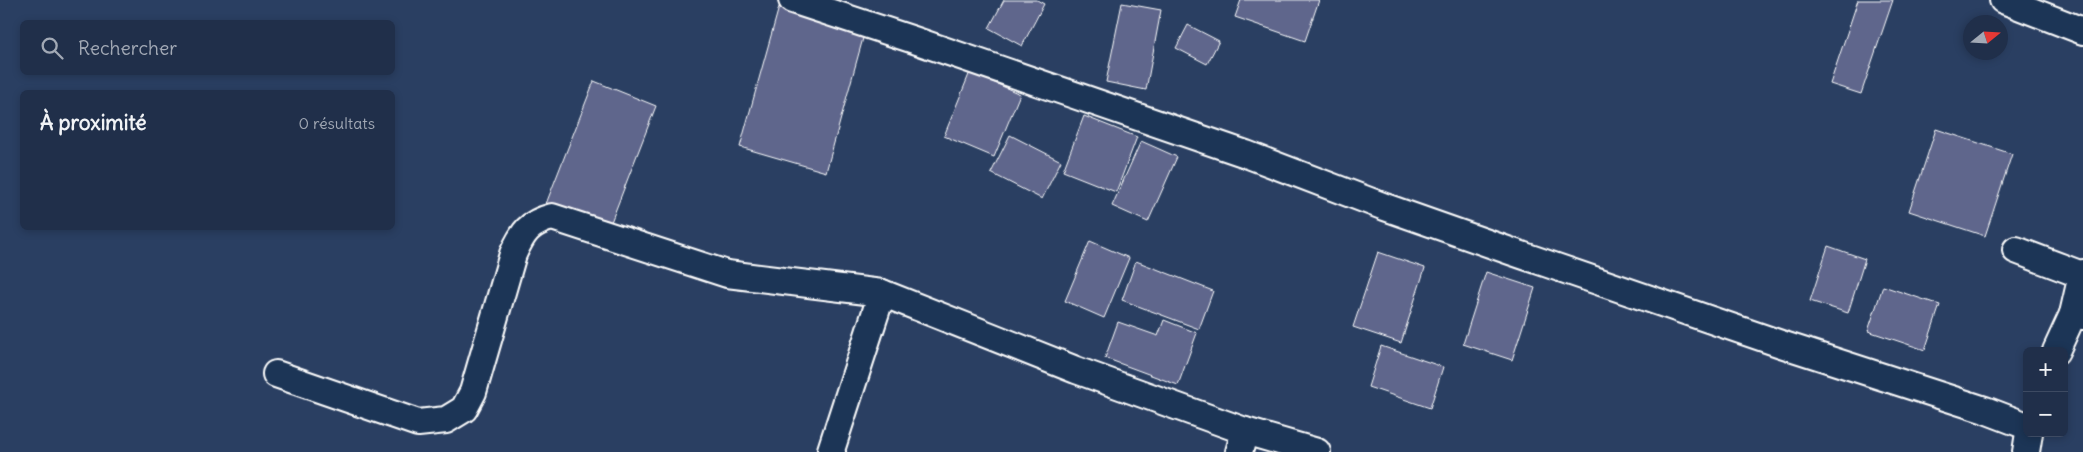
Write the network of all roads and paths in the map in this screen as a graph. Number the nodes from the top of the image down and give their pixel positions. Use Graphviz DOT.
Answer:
graph roads {
  1 [pos="792,0"];
  2 [pos="2003,0"];
  3 [pos="2083,31"];
  4 [pos="2016,250"];
  5 [pos="2082,274"];
  6 [pos="882,293"];
  7 [pos="2078,315"];
  8 [pos="2058,347"];
  9 [pos="276,374"];
  10 [pos="2023,425"];
  11 [pos="2028,437"];
  12 [pos="1242,441"];
  13 [pos="832,452"];
  14 [pos="1317,452"];
  15 [pos="2026,452"];
  1 -- 10 [label="street"];
  2 -- 3 [label="street"];
  4 -- 5 [label="street"];
  5 -- 7 [label="street"];
  6 -- 9 [label="street"];
  6 -- 12 [label="street"];
  6 -- 13 [label="street"];
  7 -- 8 [label="street"];
  11 -- 15 [label="street"];
  12 -- 14 [label="street"];
}
